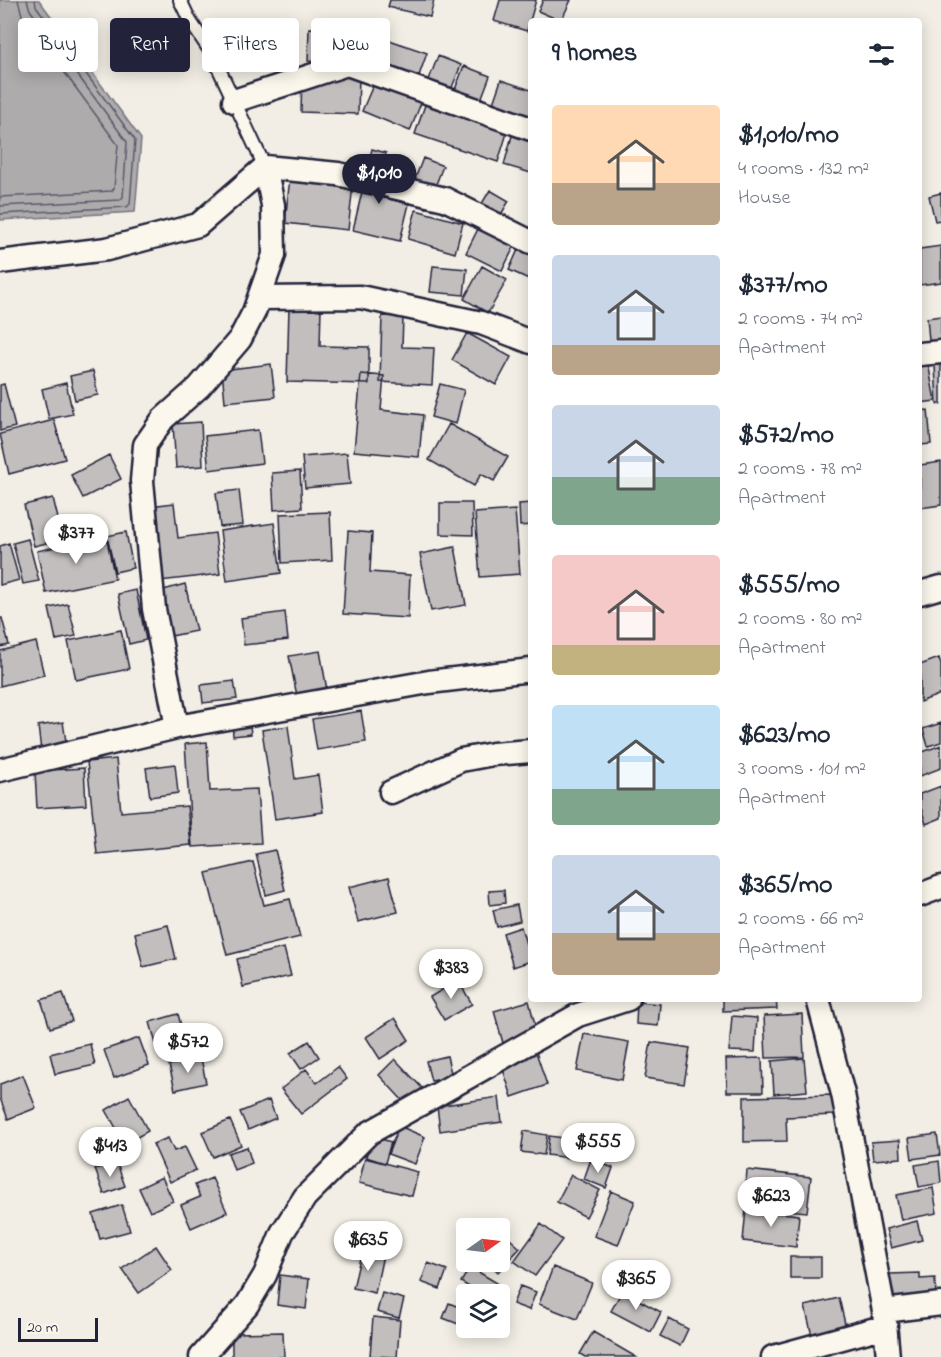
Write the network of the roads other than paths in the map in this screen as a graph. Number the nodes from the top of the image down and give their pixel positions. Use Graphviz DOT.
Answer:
graph roads {
  1 [pos="180,0"];
  2 [pos="234,101"];
  3 [pos="528,128"];
  4 [pos="265,167"];
  5 [pos="528,240"];
  6 [pos="0,262"];
  7 [pos="259,298"];
  8 [pos="528,341"];
  9 [pos="941,352"];
  10 [pos="922,354"];
  11 [pos="941,586"];
  12 [pos="922,592"];
  13 [pos="528,670"];
  14 [pos="177,727"];
  15 [pos="528,751"];
  16 [pos="0,770"];
  17 [pos="391,792"];
  18 [pos="941,887"];
  19 [pos="922,894"];
  20 [pos="619,1002"];
  21 [pos="819,1002"];
  22 [pos="941,1304"];
  23 [pos="885,1318"];
  24 [pos="201,1357"];
  25 [pos="773,1357"];
  26 [pos="888,1357"];
  1 -- 2 [label="lane"];
  2 -- 3 [label="street"];
  2 -- 4 [label="lane"];
  4 -- 5 [label="street"];
  4 -- 6 [label="street"];
  4 -- 7 [label="street"];
  7 -- 8 [label="street"];
  7 -- 14 [label="street"];
  9 -- 10 [label="street"];
  11 -- 12 [label="street"];
  13 -- 14 [label="street"];
  14 -- 16 [label="street"];
  15 -- 17 [label="street"];
  18 -- 19 [label="street"];
  20 -- 24 [label="street"];
  21 -- 23 [label="street"];
  22 -- 23 [label="street"];
  23 -- 25 [label="street"];
  23 -- 26 [label="street"];
}
